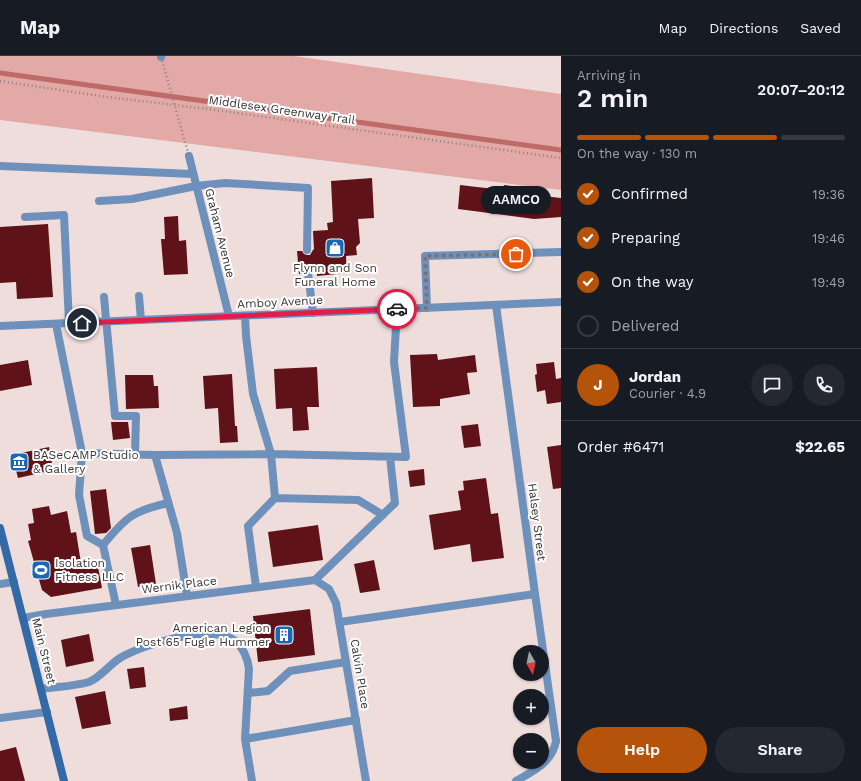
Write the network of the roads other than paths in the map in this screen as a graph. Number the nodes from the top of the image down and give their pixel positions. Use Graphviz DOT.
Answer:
graph roads {
  1 [pos="189,156"];
  2 [pos="0,166"];
  3 [pos="193,174"];
  4 [pos="196,186"];
  5 [pos="99,202"];
  6 [pos="25,217"];
  7 [pos="307,250"];
  8 [pos="561,252"];
  9 [pos="308,273"];
  10 [pos="139,296"];
  11 [pos="104,297"];
  12 [pos="561,302"];
  13 [pos="496,305"];
  14 [pos="427,308"];
  15 [pos="397,309"];
  16 [pos="313,313"];
  17 [pos="229,316"];
  18 [pos="244,316"];
  19 [pos="141,320"];
  20 [pos="106,322"];
  21 [pos="69,323"];
  22 [pos="56,324"];
  23 [pos="0,326"];
  24 [pos="82,454"];
  25 [pos="135,454"];
  26 [pos="271,454"];
  27 [pos="155,455"];
  28 [pos="390,457"];
  29 [pos="275,498"];
  30 [pos="168,503"];
  31 [pos="383,515"];
  32 [pos="0,528"];
  33 [pos="104,545"];
  34 [pos="315,580"];
  35 [pos="14,582"];
  36 [pos="0,584"];
  37 [pos="256,587"];
  38 [pos="535,594"];
  39 [pos="188,596"];
  40 [pos="116,605"];
  41 [pos="23,618"];
  42 [pos="340,622"];
  43 [pos="346,662"];
  44 [pos="41,689"];
  45 [pos="248,693"];
  46 [pos="47,712"];
  47 [pos="0,718"];
  48 [pos="356,720"];
  49 [pos="245,739"];
  50 [pos="64,781"];
  51 [pos="252,781"];
  52 [pos="366,781"];
  53 [pos="516,781"];
  1 -- 3 [label="street, Graham Avenue"];
  2 -- 3 [label="street"];
  3 -- 4 [label="street, Graham Avenue"];
  4 -- 5 [label="street"];
  4 -- 7 [label="street"];
  4 -- 17 [label="street, Graham Avenue"];
  6 -- 21 [label="street"];
  8 -- 14 [label="street"];
  9 -- 16 [label="street"];
  10 -- 19 [label="street"];
  11 -- 20 [label="street"];
  12 -- 13 [label="street, Amboy Avenue"];
  13 -- 14 [label="street, Amboy Avenue"];
  13 -- 38 [label="street, Halsey Street"];
  14 -- 15 [label="street, Amboy Avenue"];
  15 -- 16 [label="street, Amboy Avenue"];
  15 -- 28 [label="street"];
  16 -- 18 [label="street, Amboy Avenue"];
  17 -- 18 [label="street, Amboy Avenue"];
  17 -- 19 [label="street, Amboy Avenue"];
  18 -- 26 [label="street"];
  19 -- 20 [label="street, Amboy Avenue"];
  20 -- 21 [label="street, Amboy Avenue"];
  20 -- 25 [label="street"];
  21 -- 22 [label="street, Amboy Avenue"];
  22 -- 23 [label="street, Amboy Avenue"];
  22 -- 24 [label="street"];
  24 -- 25 [label="street"];
  24 -- 33 [label="street"];
  25 -- 27 [label="street"];
  26 -- 27 [label="street"];
  26 -- 28 [label="street"];
  26 -- 29 [label="street"];
  27 -- 30 [label="street"];
  28 -- 31 [label="street"];
  29 -- 31 [label="street"];
  29 -- 37 [label="street"];
  30 -- 33 [label="street"];
  30 -- 39 [label="street"];
  31 -- 34 [label="street"];
  32 -- 35 [label="main road, Main Street"];
  33 -- 40 [label="street"];
  34 -- 37 [label="street, Wernik Place"];
  34 -- 42 [label="street, Calvin Place"];
  35 -- 36 [label="street"];
  35 -- 41 [label="main road, Main Street"];
  37 -- 39 [label="street, Wernik Place"];
  38 -- 42 [label="street"];
  38 -- 53 [label="street, Halsey Street"];
  39 -- 40 [label="street, Wernik Place"];
  40 -- 41 [label="street, Wernik Place"];
  41 -- 44 [label="main road, Main Street"];
  42 -- 43 [label="street, Calvin Place"];
  43 -- 45 [label="street"];
  43 -- 48 [label="street, Calvin Place"];
  44 -- 45 [label="street"];
  44 -- 46 [label="main road, Main Street"];
  45 -- 49 [label="street"];
  46 -- 47 [label="street"];
  46 -- 50 [label="main road, Main Street"];
  48 -- 49 [label="street"];
  48 -- 52 [label="street, Calvin Place"];
  49 -- 51 [label="street"];
}
